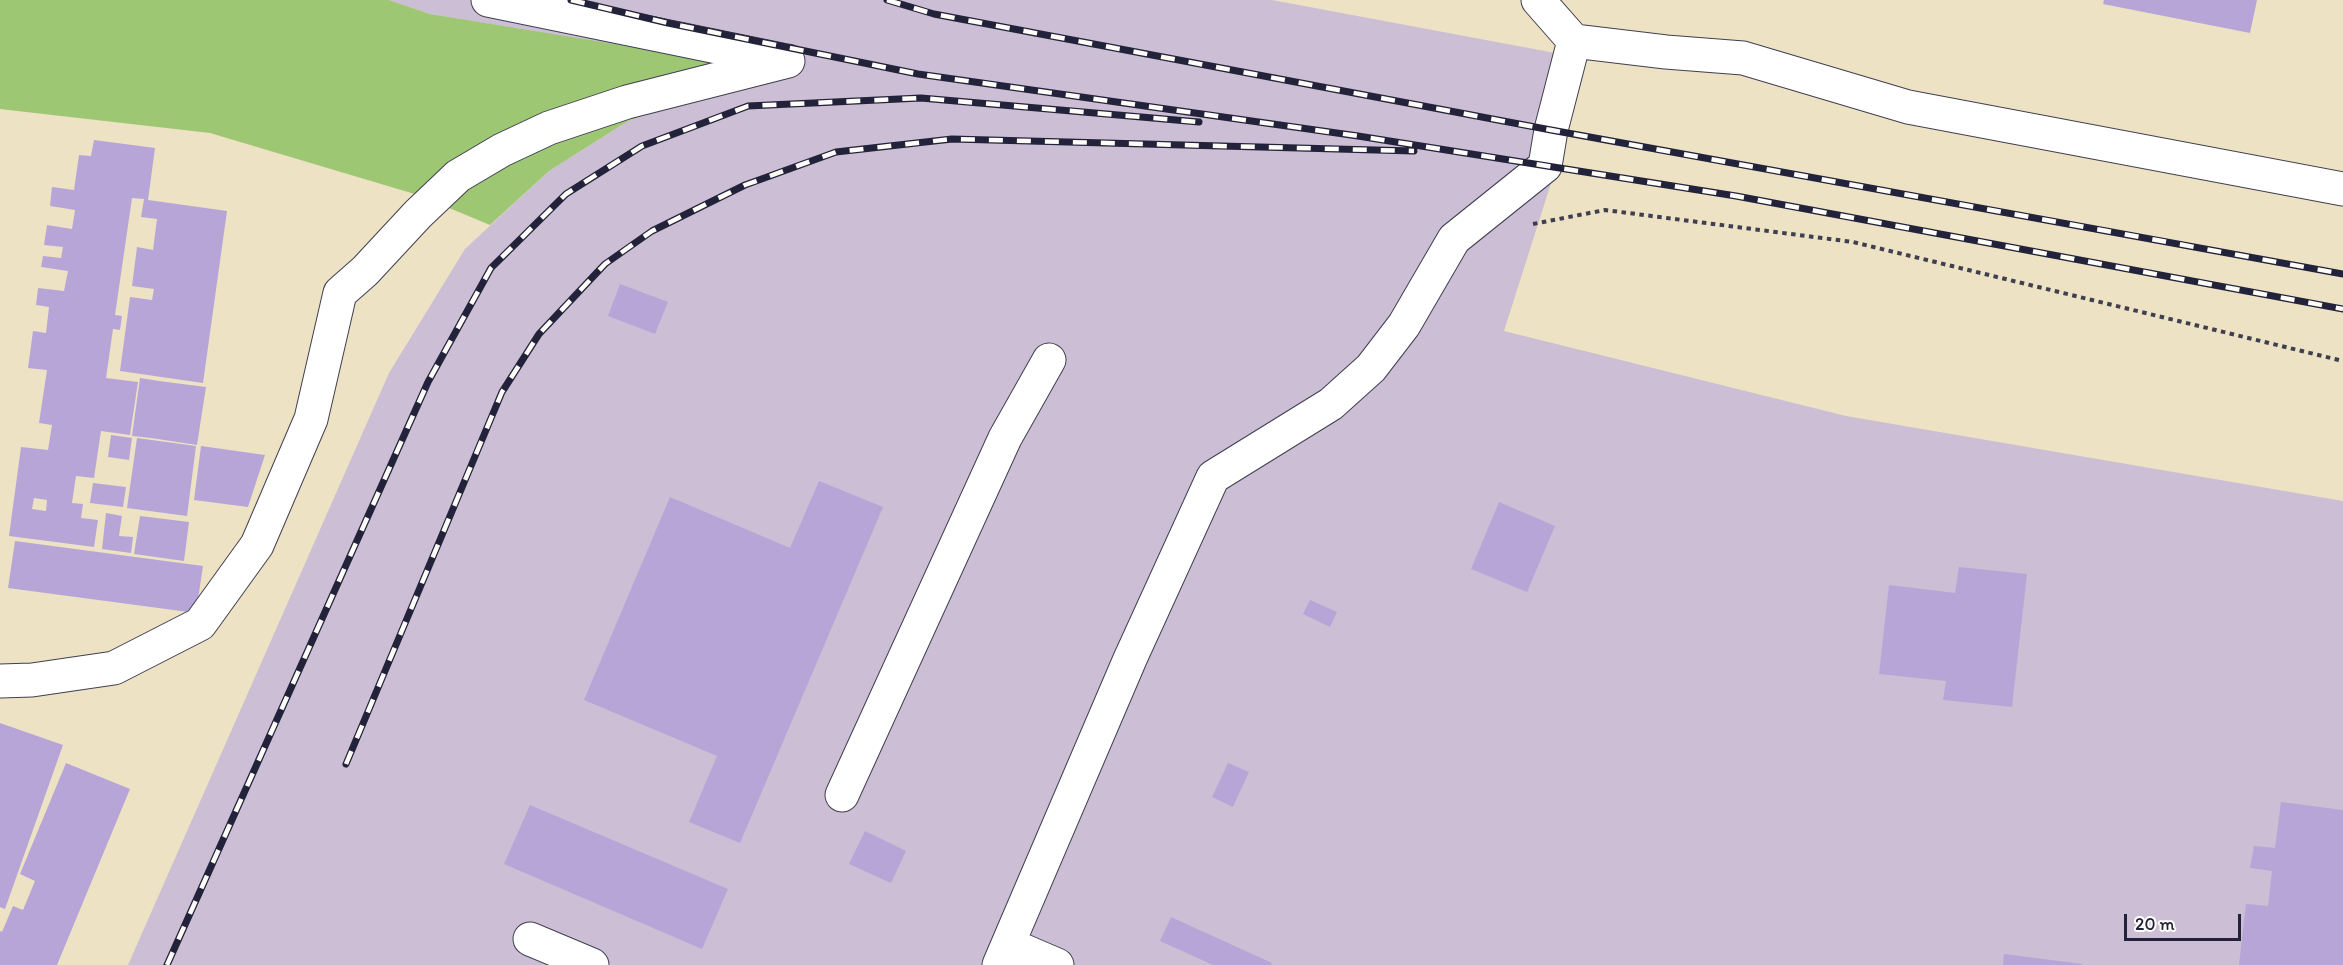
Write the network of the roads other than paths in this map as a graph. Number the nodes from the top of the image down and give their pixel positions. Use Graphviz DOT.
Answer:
graph roads {
  1 [pos="488,0"];
  2 [pos="1538,0"];
  3 [pos="1574,40"];
  4 [pos="2343,189"];
  5 [pos="1049,360"];
  6 [pos="0,681"];
  7 [pos="842,795"];
  8 [pos="530,939"];
  9 [pos="1004,954"];
  10 [pos="592,965"];
  11 [pos="1057,965"];
  1 -- 6 [label="street"];
  2 -- 3 [label="street"];
  3 -- 4 [label="street"];
  3 -- 9 [label="street"];
  5 -- 7 [label="street"];
  8 -- 10 [label="street"];
  9 -- 11 [label="street"];
}
